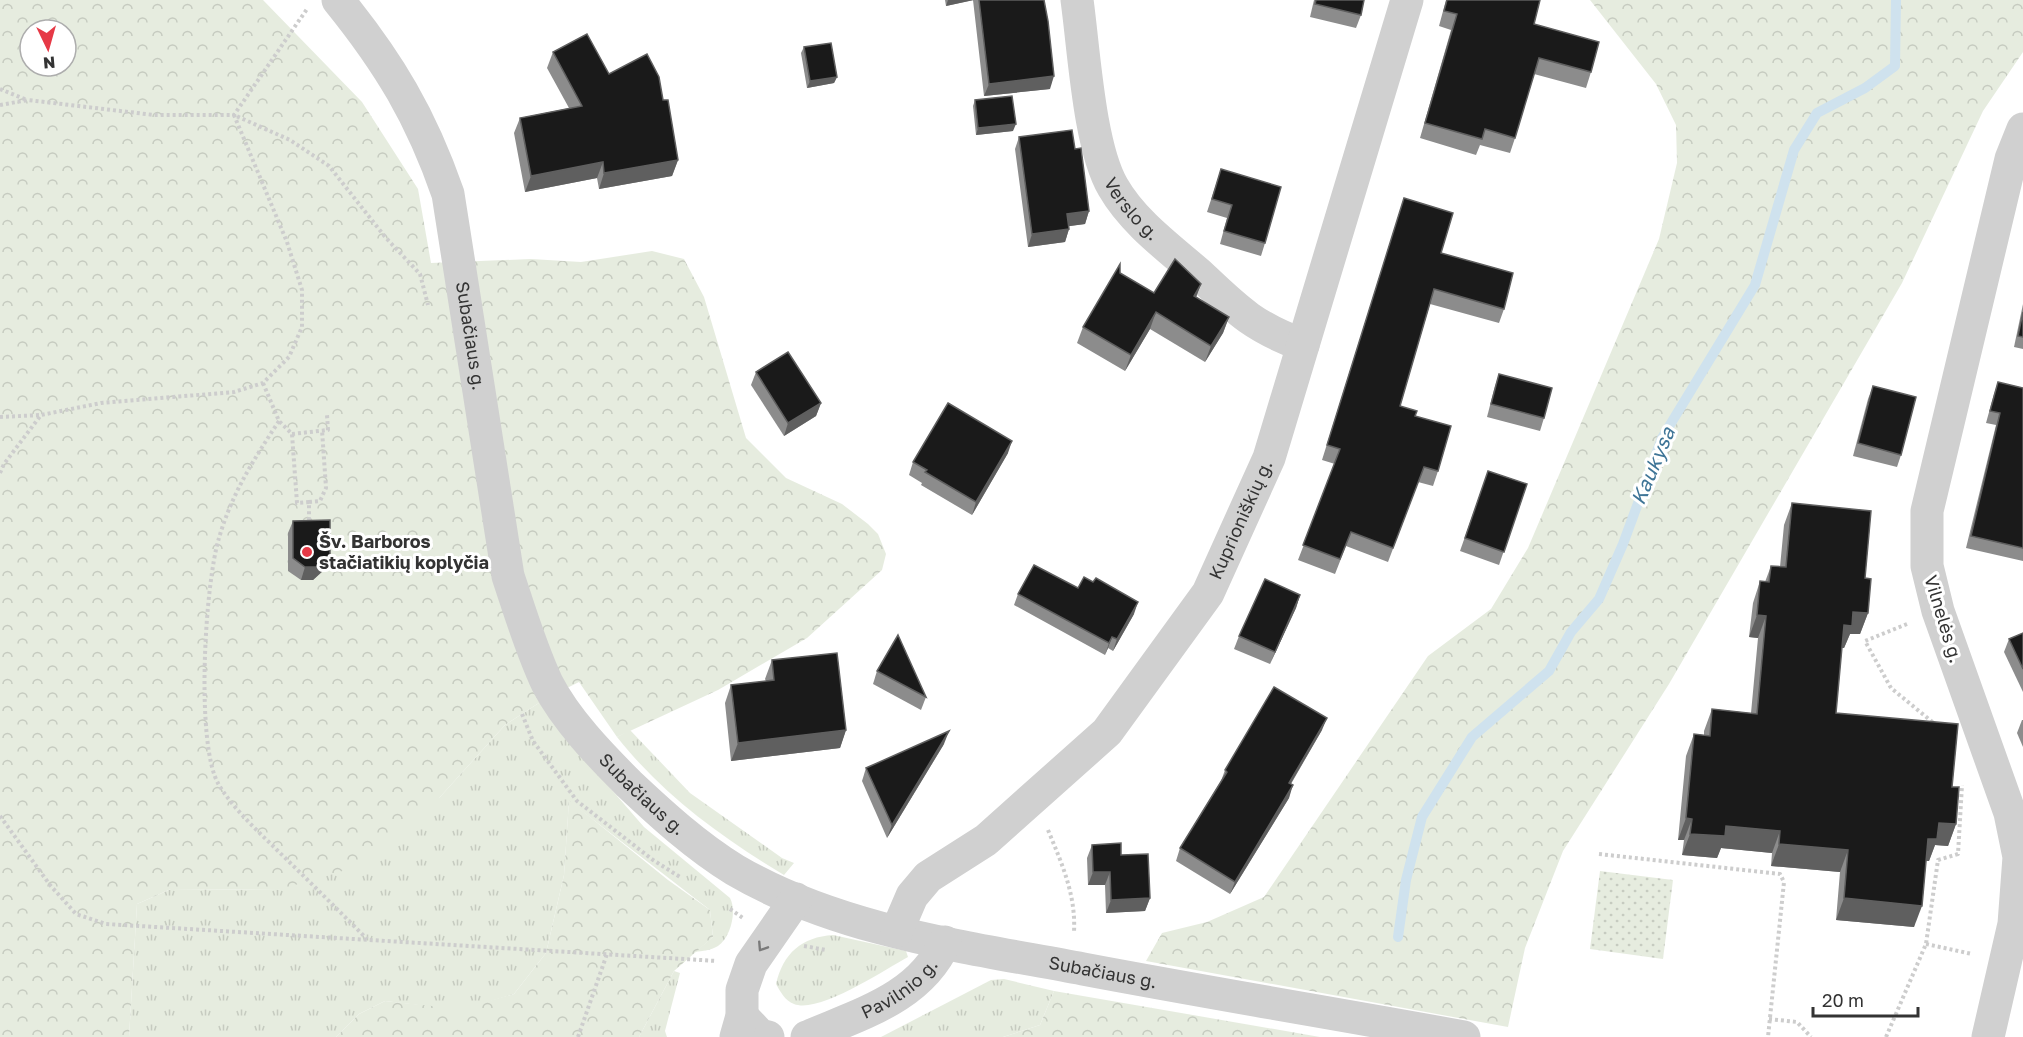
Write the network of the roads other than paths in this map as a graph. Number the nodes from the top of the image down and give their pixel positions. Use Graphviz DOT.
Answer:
graph roads {
  1 [pos="1077,0"];
  2 [pos="1407,0"];
  3 [pos="324,3"];
  4 [pos="2023,129"];
  5 [pos="1303,345"];
  6 [pos="796,899"];
  7 [pos="897,931"];
  8 [pos="945,942"];
  9 [pos="739,1027"];
  10 [pos="768,1037"];
  11 [pos="807,1037"];
  12 [pos="1464,1037"];
  13 [pos="1988,1037"];
  1 -- 5 [label="street, Verslo g."];
  2 -- 5 [label="street, Kuprioniškių g."];
  3 -- 6 [label="street, Subačiaus g."];
  4 -- 13 [label="street, Vilnelės g."];
  5 -- 7 [label="street, Kuprioniškių g."];
  6 -- 7 [label="street, Subačiaus g."];
  6 -- 9 [label="street, one-way"];
  7 -- 8 [label="street, Subačiaus g."];
  8 -- 11 [label="street, Pavilnio g."];
  8 -- 12 [label="street, Subačiaus g."];
  9 -- 10 [label="street"];
}
